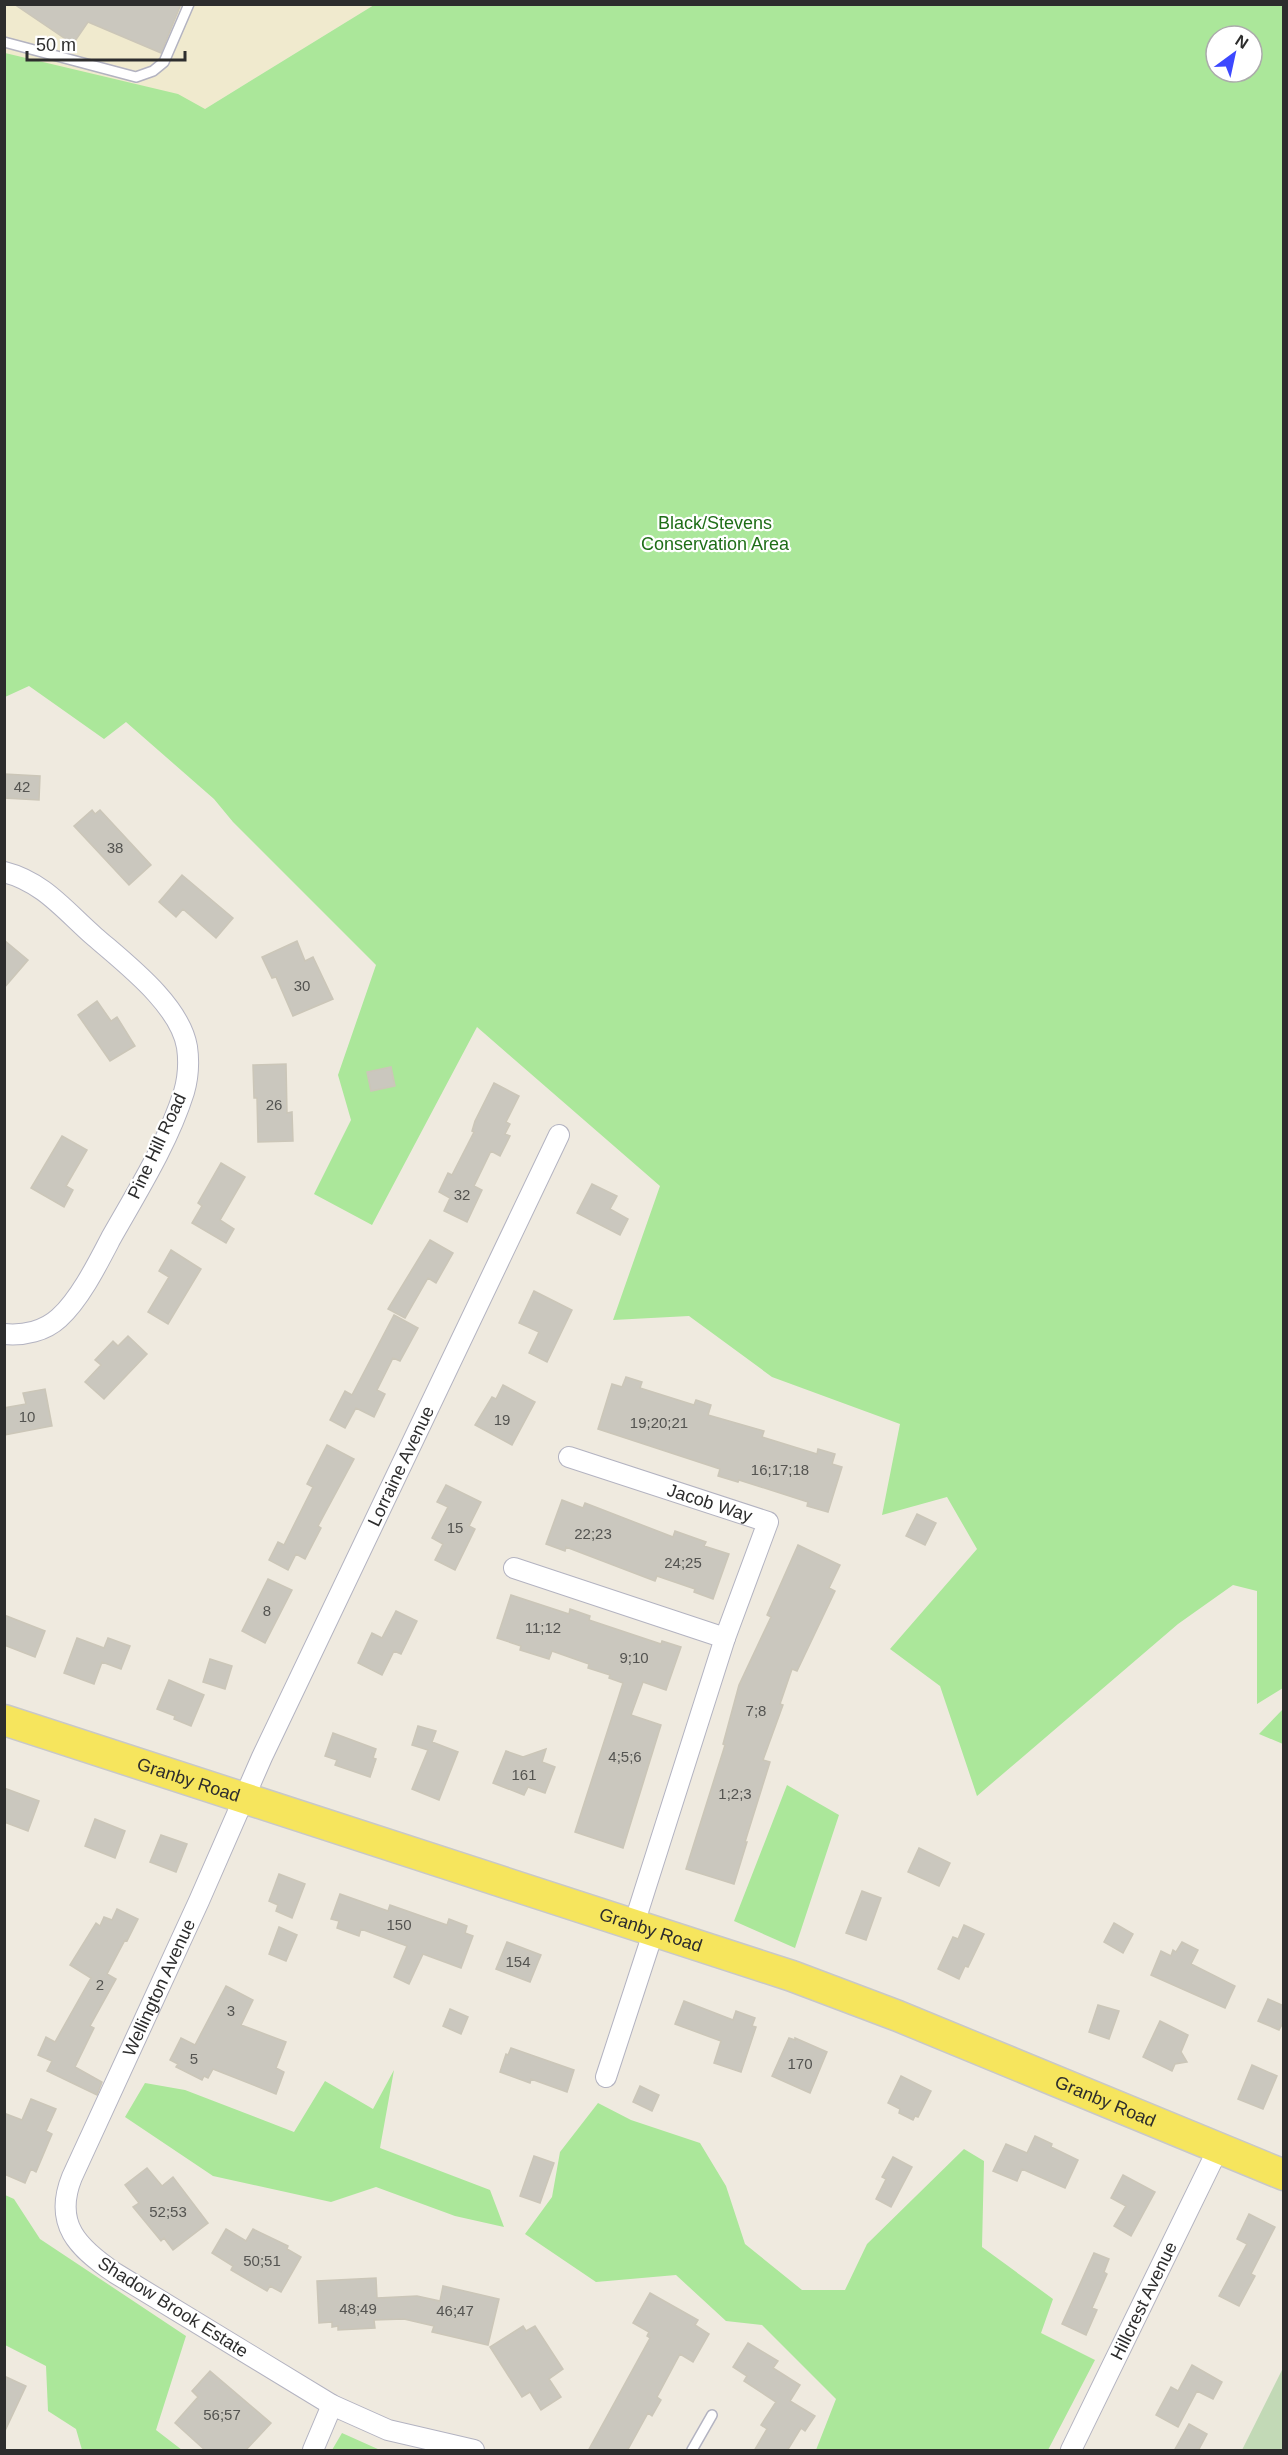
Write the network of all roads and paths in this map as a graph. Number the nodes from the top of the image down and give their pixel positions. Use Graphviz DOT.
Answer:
graph roads {
  1 [pos="189,4"];
  2 [pos="4,42"];
  3 [pos="4,872"];
  4 [pos="559,1135"];
  5 [pos="4,1334"];
  6 [pos="569,1456"];
  7 [pos="514,1568"];
  8 [pos="725,1638"];
  9 [pos="4,1720"];
  10 [pos="244,1798"];
  11 [pos="644,1927"];
  12 [pos="606,2077"];
  13 [pos="1218,2149"];
  14 [pos="1284,2175"];
  15 [pos="72,2176"];
  16 [pos="332,2405"];
  17 [pos="712,2415"];
  18 [pos="313,2451"];
  19 [pos="474,2451"];
  20 [pos="692,2451"];
  21 [pos="1071,2451"];
  1 -- 2 [label="lane"];
  3 -- 5 [label="street, Pine Hill Road"];
  4 -- 10 [label="street, Lorraine Avenue"];
  6 -- 8 [label="street, Jacob Way"];
  7 -- 8 [label="street"];
  8 -- 11 [label="street, Jacob Way"];
  9 -- 10 [label="main road, Granby Road"];
  10 -- 11 [label="main road, Granby Road"];
  10 -- 15 [label="street, Wellington Avenue"];
  11 -- 12 [label="street, Jacob Way"];
  11 -- 13 [label="main road, Granby Road"];
  13 -- 14 [label="main road, Granby Road"];
  13 -- 21 [label="street, Hillcrest Avenue"];
  15 -- 16 [label="street, Shadow Brook Estate"];
  16 -- 18 [label="street"];
  16 -- 19 [label="street, Shadow Brook Estate"];
  17 -- 20 [label="lane"];
}
